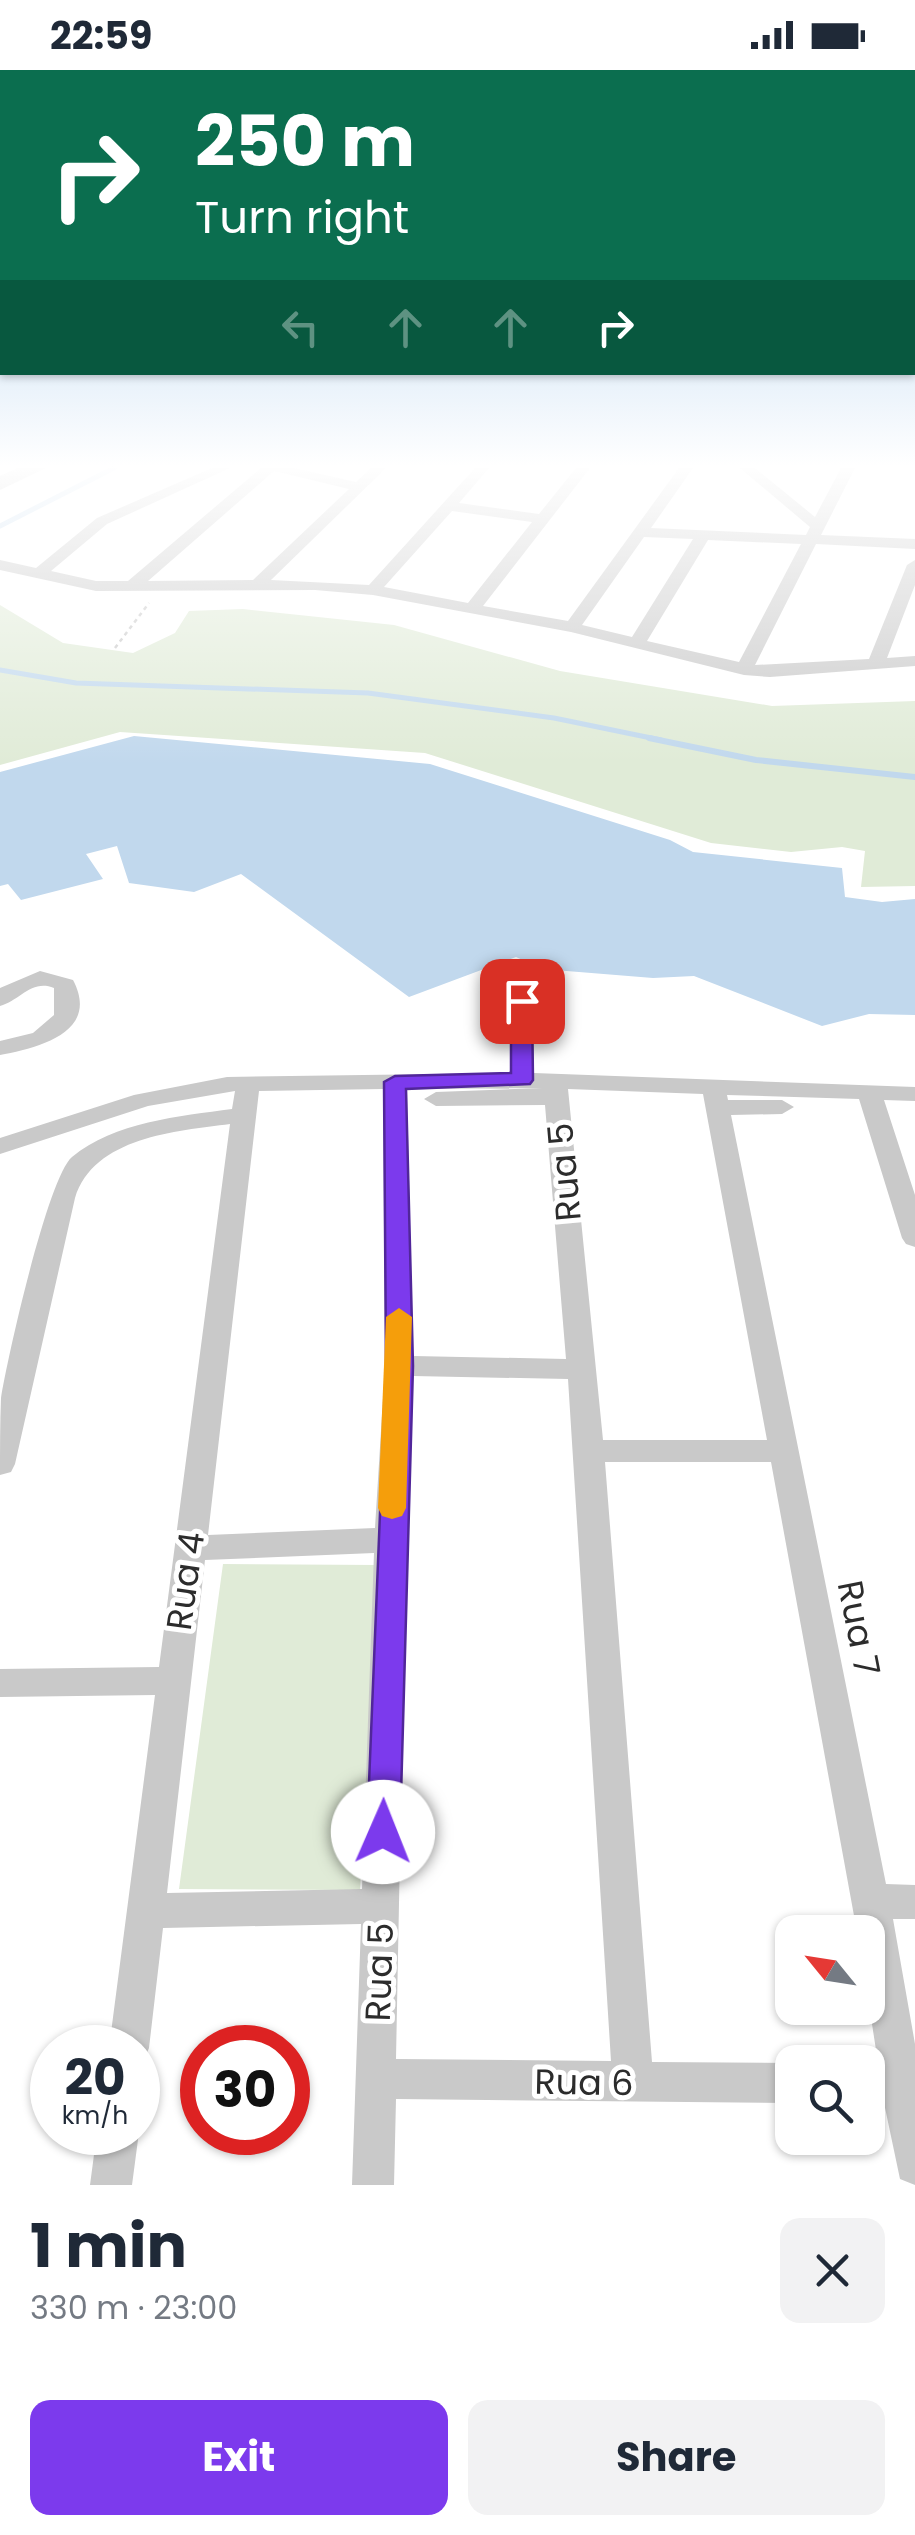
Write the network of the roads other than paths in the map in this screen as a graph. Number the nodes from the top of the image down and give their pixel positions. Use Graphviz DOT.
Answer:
graph roads {
  1 [pos="7,567"];
  2 [pos="46,567"];
  3 [pos="155,567"];
  4 [pos="276,567"];
  5 [pos="394,567"];
  6 [pos="505,567"];
  7 [pos="615,567"];
  8 [pos="684,567"];
  9 [pos="799,567"];
  10 [pos="914,567"];
  11 [pos="38,574"];
  12 [pos="256,586"];
  13 [pos="131,587"];
  14 [pos="373,590"];
  15 [pos="472,609"];
  16 [pos="572,627"];
  17 [pos="637,643"];
  18 [pos="915,660"];
  19 [pos="876,664"];
  20 [pos="744,670"];
  21 [pos="0,999"];
  22 [pos="522,1001"];
  23 [pos="0,1048"];
  24 [pos="522,1080"];
  25 [pos="556,1089"];
  26 [pos="396,1091"];
  27 [pos="915,1094"];
  28 [pos="716,1098"];
  29 [pos="245,1099"];
  30 [pos="872,1100"];
  31 [pos="0,1146"];
  32 [pos="915,1238"];
  33 [pos="400,1366"];
  34 [pos="581,1368"];
  35 [pos="589,1451"];
  36 [pos="784,1451"];
  37 [pos="0,1464"];
  38 [pos="390,1540"];
  39 [pos="190,1548"];
  40 [pos="172,1682"];
  41 [pos="0,1683"];
  42 [pos="871,1901"];
  43 [pos="915,1902"];
  44 [pos="382,1906"];
  45 [pos="147,1911"];
  46 [pos="132,2025"];
  47 [pos="882,2045"];
  48 [pos="376,2080"];
  49 [pos="633,2083"];
  50 [pos="775,2083"];
  51 [pos="885,2083"];
  52 [pos="115,2155"];
  53 [pos="915,2164"];
  54 [pos="111,2185"];
  55 [pos="373,2185"];
  1 -- 11 [label="street"];
  2 -- 11 [label="street"];
  3 -- 13 [label="street"];
  4 -- 12 [label="street"];
  5 -- 14 [label="street"];
  6 -- 15 [label="street"];
  7 -- 16 [label="street"];
  8 -- 17 [label="street"];
  9 -- 20 [label="street"];
  10 -- 19 [label="street"];
  11 -- 13 [label="street"];
  12 -- 13 [label="street"];
  12 -- 14 [label="street"];
  14 -- 15 [label="street"];
  15 -- 16 [label="street"];
  16 -- 17 [label="street"];
  17 -- 20 [label="street"];
  18 -- 19 [label="street"];
  19 -- 20 [label="street"];
  21 -- 23 [label="street"];
  22 -- 24 [label="street"];
  24 -- 25 [label="street"];
  24 -- 26 [label="street"];
  25 -- 26 [label="street, Rua 5"];
  25 -- 28 [label="street"];
  25 -- 34 [label="street, Rua 5"];
  26 -- 29 [label="street"];
  26 -- 33 [label="street, Rua 5"];
  27 -- 30 [label="street"];
  28 -- 30 [label="street"];
  28 -- 36 [label="street, Rua 7"];
  29 -- 31 [label="street"];
  29 -- 37 [label="street"];
  29 -- 39 [label="street, Rua 4"];
  30 -- 32 [label="street"];
  33 -- 34 [label="street"];
  33 -- 38 [label="street, Rua 5"];
  34 -- 35 [label="street, Rua 5"];
  35 -- 36 [label="street"];
  35 -- 49 [label="street, Rua 5"];
  36 -- 42 [label="street, Rua 7"];
  38 -- 39 [label="street"];
  38 -- 44 [label="street, Rua 5"];
  39 -- 40 [label="street, Rua 4"];
  40 -- 41 [label="street"];
  40 -- 45 [label="street, Rua 4"];
  42 -- 43 [label="street"];
  42 -- 47 [label="street, Rua 7"];
  44 -- 45 [label="street"];
  44 -- 48 [label="street, Rua 5"];
  45 -- 46 [label="street, Rua 4"];
  48 -- 49 [label="street, Rua 6"];
  48 -- 55 [label="street, Rua 5"];
  49 -- 50 [label="street, Rua 6"];
  51 -- 53 [label="street, Rua 7"];
  52 -- 54 [label="street"];
}
